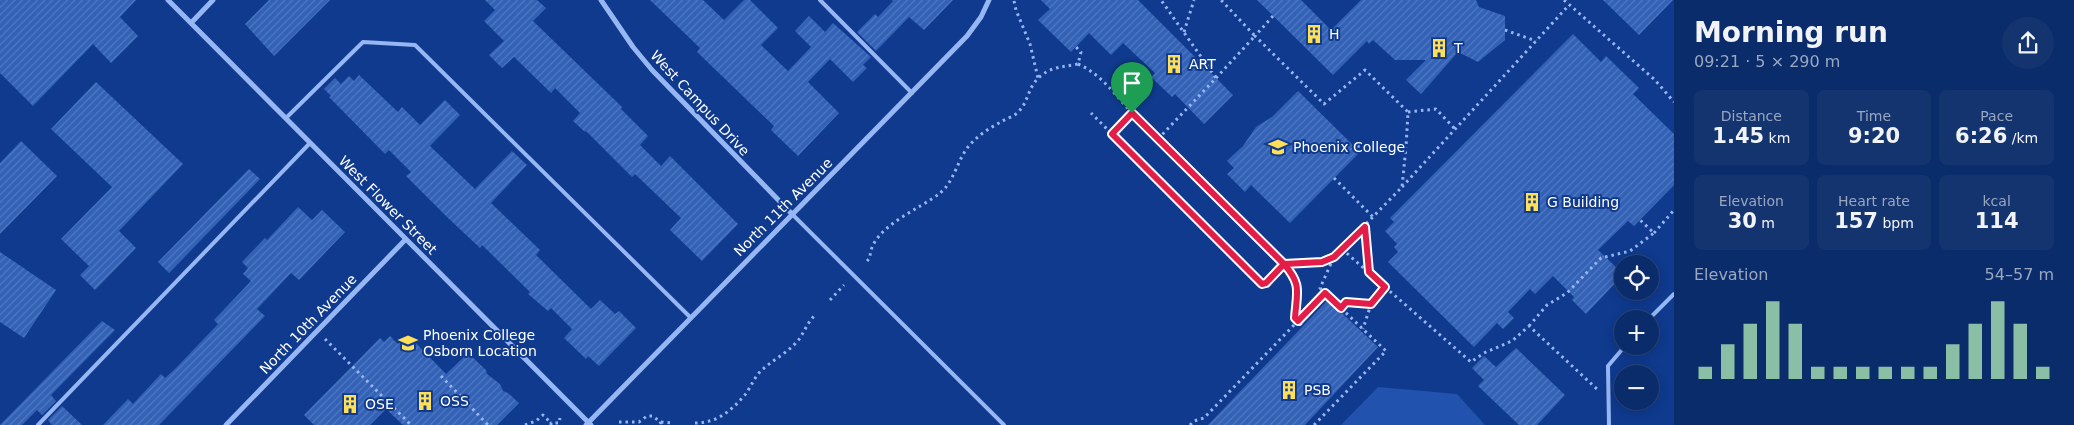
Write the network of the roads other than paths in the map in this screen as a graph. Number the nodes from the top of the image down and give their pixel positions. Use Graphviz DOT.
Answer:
graph roads {
  1 [pos="168,0"];
  2 [pos="213,0"];
  3 [pos="601,0"];
  4 [pos="820,0"];
  5 [pos="989,0"];
  6 [pos="191,23"];
  7 [pos="912,93"];
  8 [pos="286,118"];
  9 [pos="310,143"];
  10 [pos="792,214"];
  11 [pos="406,239"];
  12 [pos="1674,294"];
  13 [pos="1658,310"];
  14 [pos="690,317"];
  15 [pos="1617,355"];
  16 [pos="588,424"];
  17 [pos="38,425"];
  18 [pos="226,425"];
  19 [pos="1004,425"];
  20 [pos="1609,425"];
  1 -- 6 [label="street, West Flower Street"];
  2 -- 6 [label="street"];
  3 -- 10 [label="street, West Campus Drive"];
  4 -- 7 [label="lane"];
  5 -- 7 [label="street, North 11th Avenue"];
  6 -- 8 [label="street, West Flower Street"];
  7 -- 10 [label="street, North 11th Avenue"];
  8 -- 9 [label="street, West Flower Street"];
  8 -- 14 [label="lane"];
  9 -- 11 [label="street, West Flower Street"];
  9 -- 17 [label="lane"];
  10 -- 14 [label="street, North 11th Avenue"];
  10 -- 19 [label="lane"];
  11 -- 16 [label="street, West Flower Street"];
  11 -- 18 [label="street, North 10th Avenue"];
  12 -- 13 [label="lane"];
  14 -- 16 [label="street, North 11th Avenue"];
  15 -- 20 [label="lane"];
}
